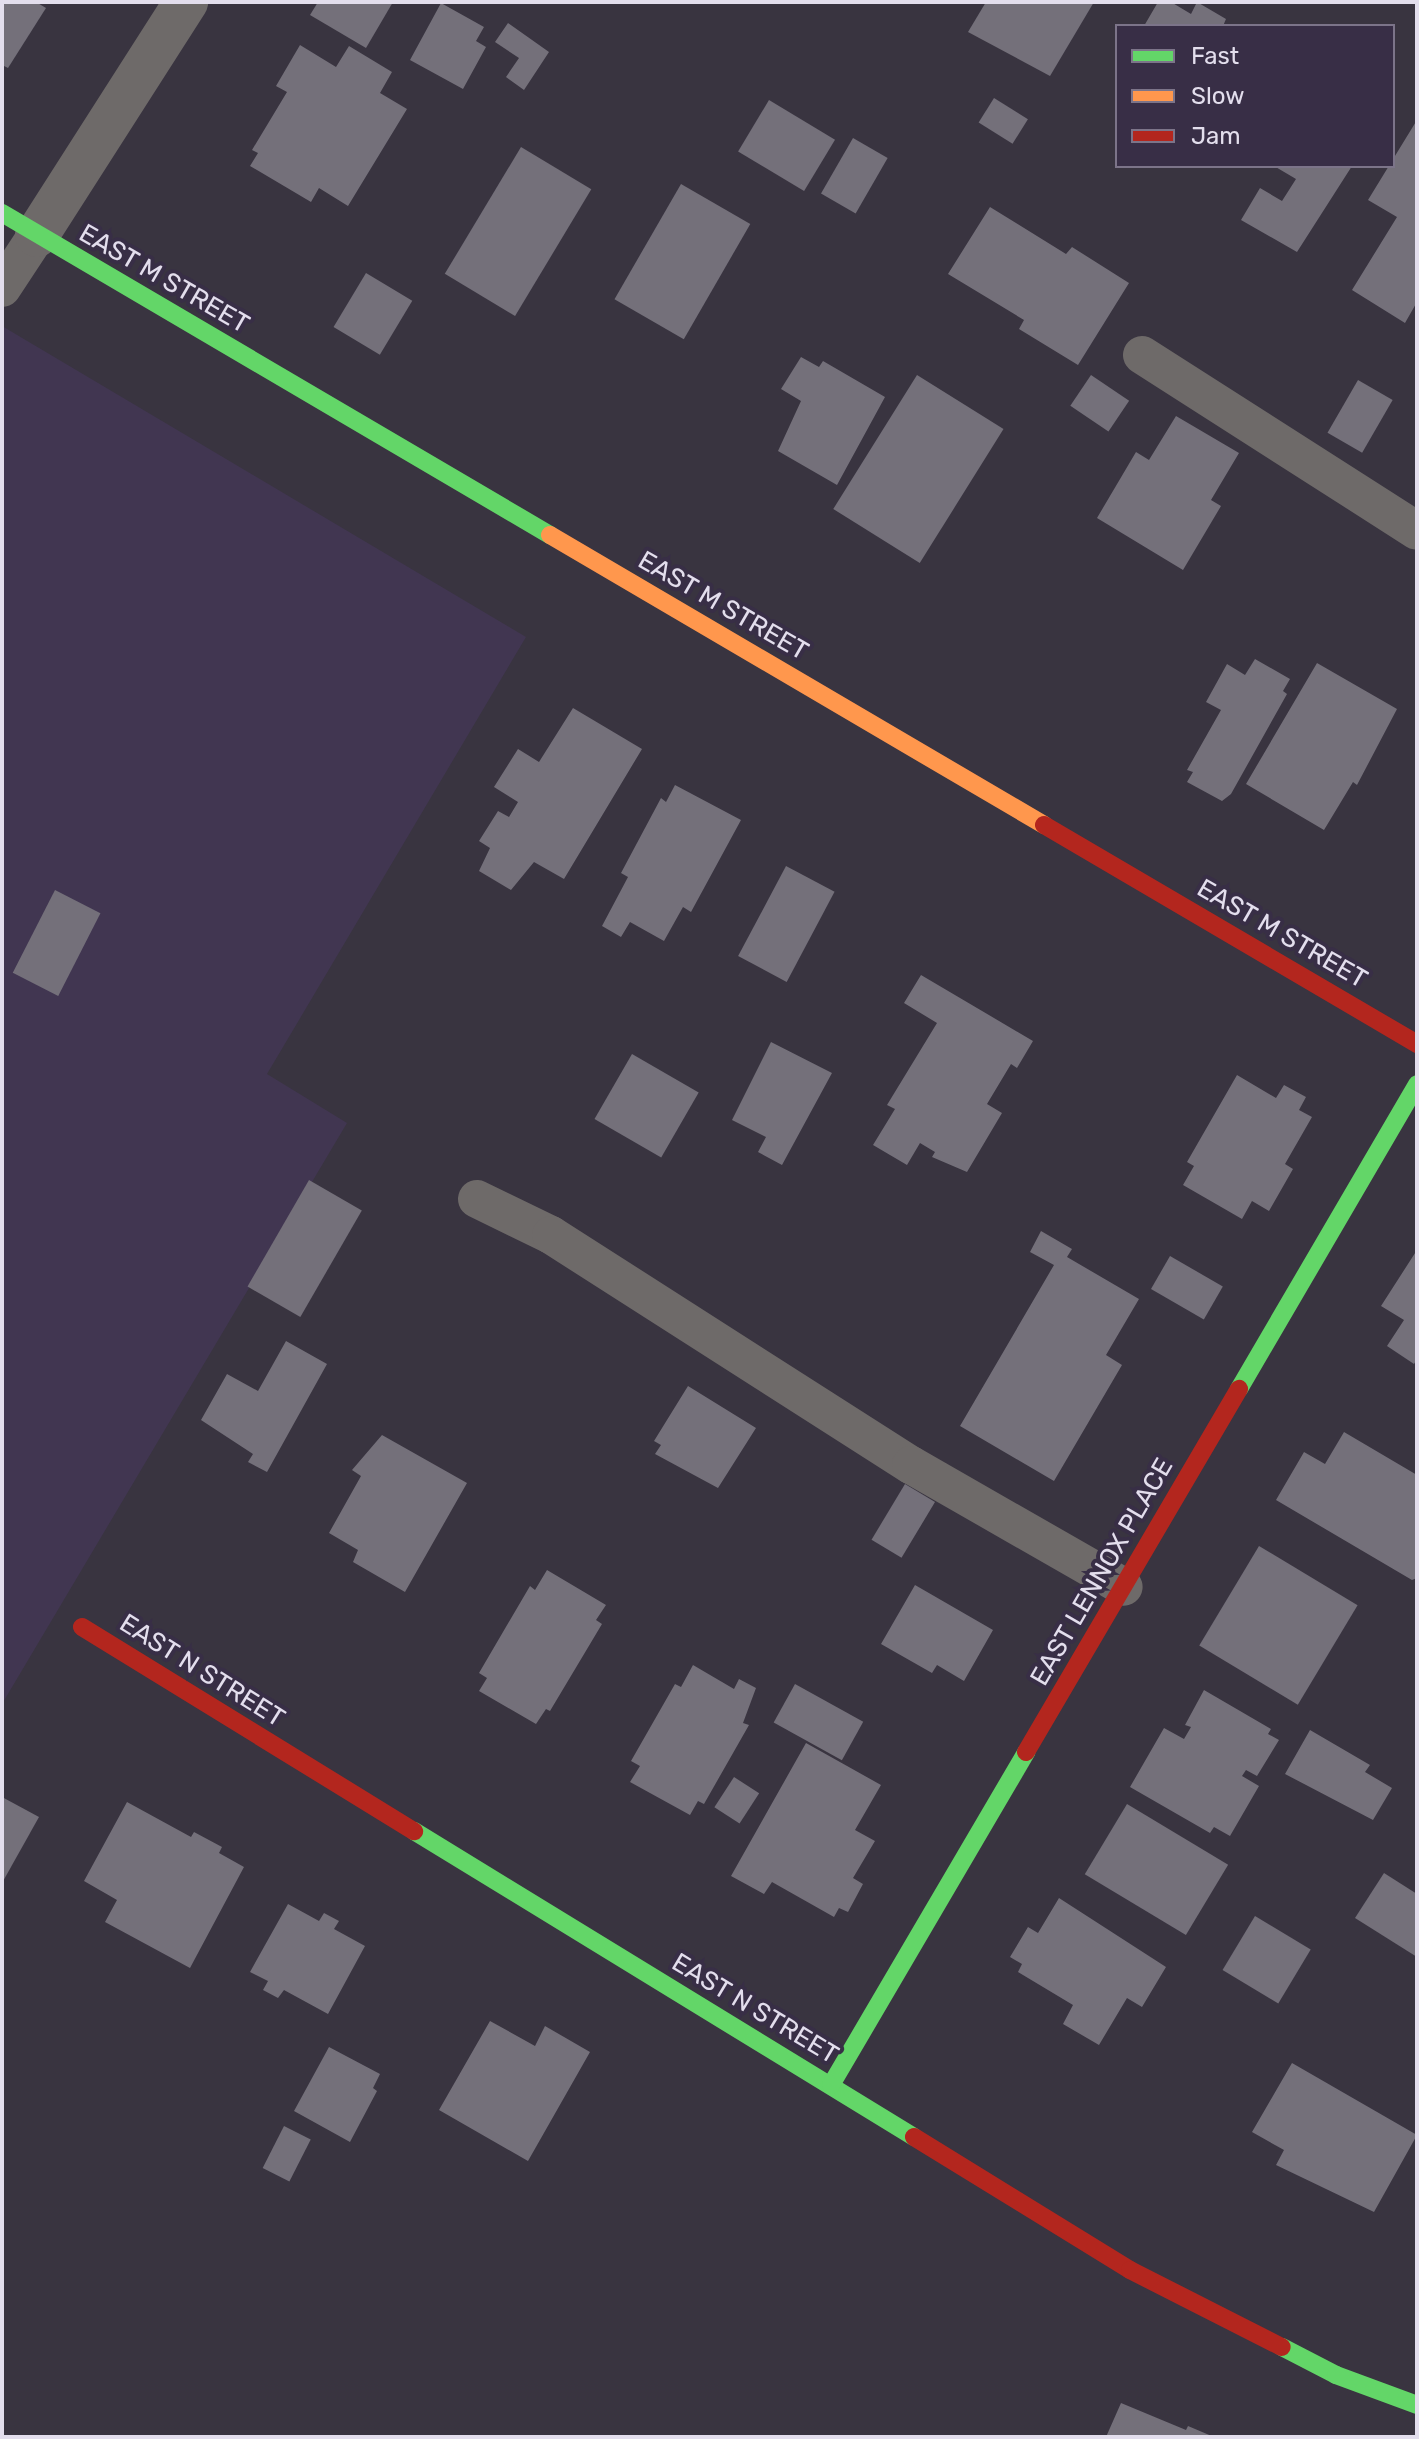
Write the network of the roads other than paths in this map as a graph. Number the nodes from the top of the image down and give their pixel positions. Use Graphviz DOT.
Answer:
graph roads {
  1 [pos="186,2"];
  2 [pos="20,224"];
  3 [pos="2,288"];
  4 [pos="1142,355"];
  5 [pos="1417,531"];
  6 [pos="1417,1044"];
  7 [pos="1417,1084"];
  8 [pos="477,1199"];
  9 [pos="1124,1587"];
  10 [pos="82,1627"];
  11 [pos="831,2085"];
  12 [pos="1417,2405"];
  1 -- 2 [label="street"];
  2 -- 3 [label="lane"];
  2 -- 6 [label="street, EAST M STREET"];
  4 -- 5 [label="lane"];
  7 -- 9 [label="street, EAST LENNOX PLACE"];
  8 -- 9 [label="lane"];
  9 -- 11 [label="street, EAST LENNOX PLACE"];
  10 -- 11 [label="street, EAST N STREET"];
  11 -- 12 [label="street, EAST N STREET"];
}
